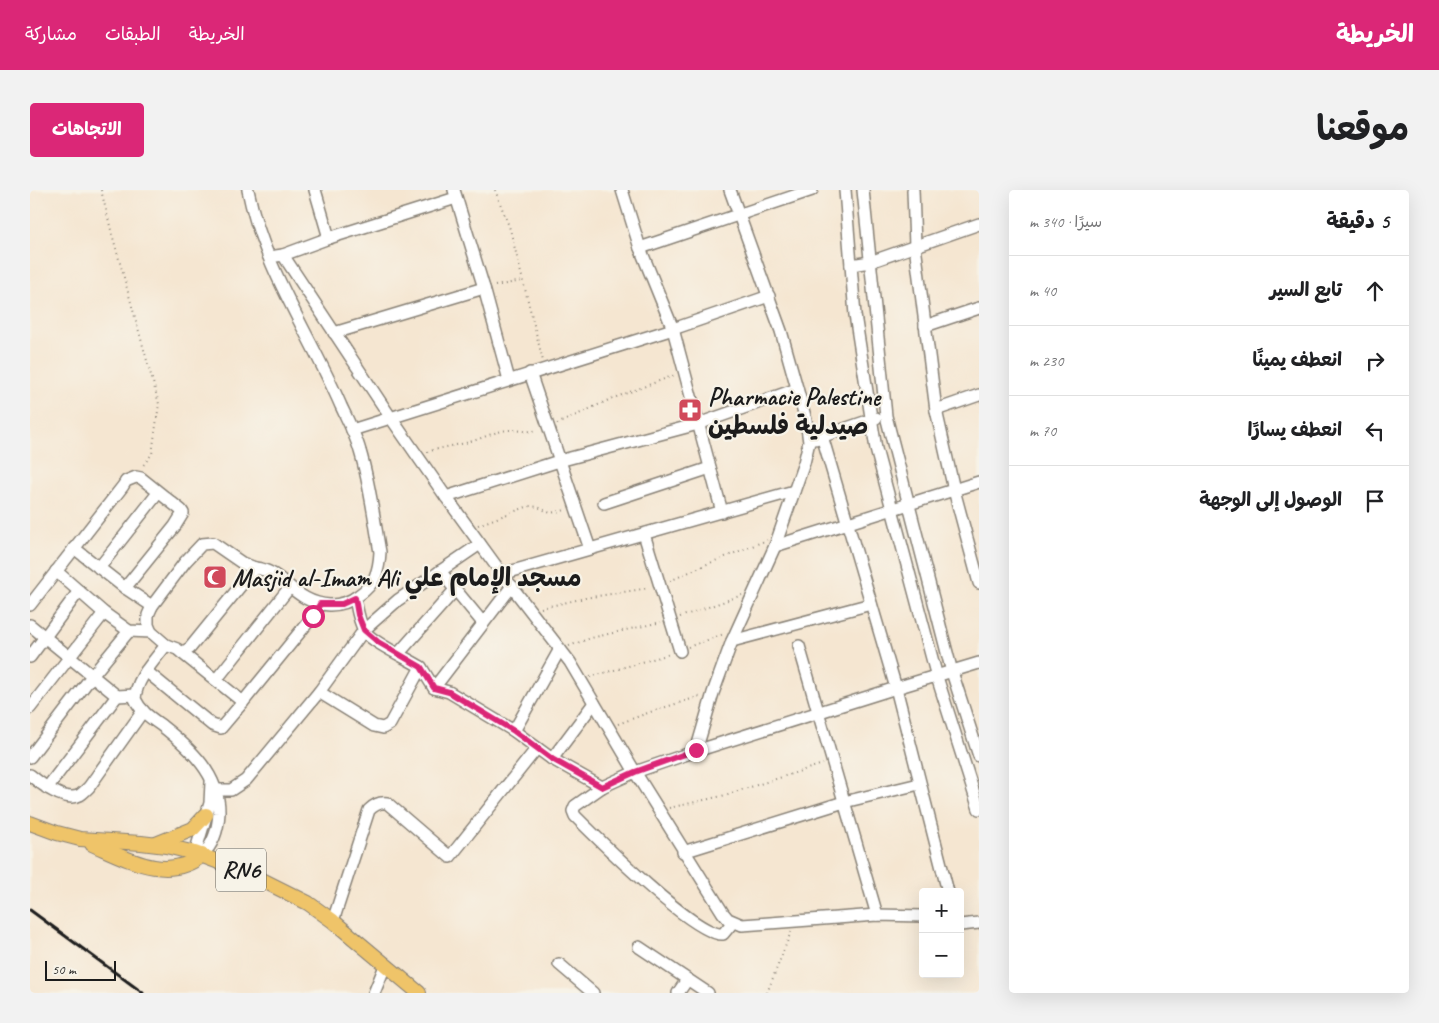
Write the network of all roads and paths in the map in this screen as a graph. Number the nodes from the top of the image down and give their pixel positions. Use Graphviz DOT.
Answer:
graph roads {
  1 [pos="101,190"];
  2 [pos="248,190"];
  3 [pos="315,190"];
  4 [pos="495,190"];
  5 [pos="622,190"];
  6 [pos="730,190"];
  7 [pos="812,190"];
  8 [pos="845,190"];
  9 [pos="864,190"];
  10 [pos="913,190"];
  11 [pos="792,193"];
  12 [pos="455,194"];
  13 [pos="738,215"];
  14 [pos="979,224"];
  15 [pos="329,238"];
  16 [pos="915,246"];
  17 [pos="640,248"];
  18 [pos="283,255"];
  19 [pos="269,257"];
  20 [pos="870,262"];
  21 [pos="851,265"];
  22 [pos="522,281"];
  23 [pos="484,288"];
  24 [pos="769,296"];
  25 [pos="979,308"];
  26 [pos="926,326"];
  27 [pos="673,329"];
  28 [pos="334,333"];
  29 [pos="545,369"];
  30 [pos="530,374"];
  31 [pos="509,380"];
  32 [pos="797,389"];
  33 [pos="979,395"];
  34 [pos="936,410"];
  35 [pos="886,416"];
  36 [pos="391,418"];
  37 [pos="870,420"];
  38 [pos="698,424"];
  39 [pos="352,430"];
  40 [pos="822,436"];
  41 [pos="809,442"];
  42 [pos="559,461"];
  43 [pos="710,468"];
  44 [pos="133,477"];
  45 [pos="979,482"];
  46 [pos="954,490"];
  47 [pos="794,491"];
  48 [pos="158,493"];
  49 [pos="446,497"];
  50 [pos="604,503"];
  51 [pos="908,506"];
  52 [pos="576,507"];
  53 [pos="892,511"];
  54 [pos="722,512"];
  55 [pos="848,523"];
  56 [pos="468,528"];
  57 [pos="644,534"];
  58 [pos="480,544"];
  59 [pos="775,546"];
  60 [pos="74,548"];
  61 [pos="590,549"];
  62 [pos="99,568"];
  63 [pos="255,568"];
  64 [pos="977,570"];
  65 [pos="56,571"];
  66 [pos="440,572"];
  67 [pos="502,574"];
  68 [pos="979,582"];
  69 [pos="512,586"];
  70 [pos="290,587"];
  71 [pos="125,588"];
  72 [pos="755,589"];
  73 [pos="456,590"];
  74 [pos="79,591"];
  75 [pos="355,598"];
  76 [pos="320,604"];
  77 [pos="871,604"];
  78 [pos="30,605"];
  79 [pos="152,606"];
  80 [pos="104,612"];
  81 [pos="670,620"];
  82 [pos="483,623"];
  83 [pos="30,625"];
  84 [pos="738,628"];
  85 [pos="364,630"];
  86 [pos="129,631"];
  87 [pos="150,632"];
  88 [pos="45,637"];
  89 [pos="732,641"];
  90 [pos="166,645"];
  91 [pos="799,646"];
  92 [pos="560,649"];
  93 [pos="680,651"];
  94 [pos="182,653"];
  95 [pos="399,653"];
  96 [pos="30,657"];
  97 [pos="69,657"];
  98 [pos="979,663"];
  99 [pos="421,667"];
  100 [pos="146,671"];
  101 [pos="952,672"];
  102 [pos="92,676"];
  103 [pos="937,676"];
  104 [pos="216,680"];
  105 [pos="581,680"];
  106 [pos="434,688"];
  107 [pos="896,688"];
  108 [pos="319,692"];
  109 [pos="713,693"];
  110 [pos="135,695"];
  111 [pos="116,696"];
  112 [pos="243,702"];
  113 [pos="594,703"];
  114 [pos="30,708"];
  115 [pos="142,711"];
  116 [pos="819,712"];
  117 [pos="608,727"];
  118 [pos="514,731"];
  119 [pos="537,748"];
  120 [pos="696,750"];
  121 [pos="979,756"];
  122 [pos="30,757"];
  123 [pos="552,759"];
  124 [pos="833,762"];
  125 [pos="635,772"];
  126 [pos="30,775"];
  127 [pos="919,784"];
  128 [pos="214,785"];
  129 [pos="602,787"];
  130 [pos="48,788"];
  131 [pos="844,802"];
  132 [pos="979,809"];
  133 [pos="659,811"];
  134 [pos="206,815"];
  135 [pos="30,823"];
  136 [pos="80,839"];
  137 [pos="154,845"];
  138 [pos="684,852"];
  139 [pos="199,854"];
  140 [pos="947,888"];
  141 [pos="877,915"];
  142 [pos="919,916"];
  143 [pos="796,920"];
  144 [pos="333,921"];
  145 [pos="733,922"];
  146 [pos="979,923"];
  147 [pos="964,925"];
  148 [pos="639,947"];
  149 [pos="559,964"];
  150 [pos="385,966"];
  151 [pos="687,980"];
  152 [pos="374,993"];
  153 [pos="419,993"];
  154 [pos="593,993"];
  155 [pos="678,993"];
  156 [pos="708,993"];
  157 [pos="767,993"];
  1 -- 44 [label="path"];
  2 -- 19 [label="street"];
  3 -- 15 [label="street"];
  4 -- 22 [label="path"];
  5 -- 17 [label="street"];
  6 -- 13 [label="street"];
  7 -- 11 [label="street"];
  8 -- 21 [label="street"];
  9 -- 20 [label="street"];
  10 -- 16 [label="street"];
  11 -- 13 [label="street"];
  12 -- 15 [label="street"];
  12 -- 23 [label="street"];
  13 -- 17 [label="street"];
  13 -- 24 [label="street"];
  14 -- 16 [label="street"];
  15 -- 18 [label="street"];
  16 -- 20 [label="street"];
  16 -- 26 [label="street"];
  17 -- 27 [label="street"];
  18 -- 19 [label="street"];
  18 -- 28 [label="street"];
  19 -- 39 [label="street"];
  20 -- 21 [label="street"];
  20 -- 35 [label="street"];
  21 -- 37 [label="street"];
  22 -- 23 [label="path"];
  22 -- 29 [label="path"];
  23 -- 28 [label="street"];
  23 -- 31 [label="street"];
  24 -- 27 [label="street"];
  24 -- 32 [label="street"];
  25 -- 26 [label="street"];
  26 -- 34 [label="street"];
  27 -- 29 [label="street"];
  27 -- 38 [label="street"];
  28 -- 36 [label="street"];
  29 -- 30 [label="street"];
  30 -- 31 [label="street"];
  30 -- 42 [label="street"];
  31 -- 36 [label="street"];
  32 -- 38 [label="street"];
  32 -- 41 [label="street"];
  33 -- 34 [label="street"];
  34 -- 46 [label="street"];
  35 -- 37 [label="street"];
  35 -- 51 [label="street"];
  36 -- 39 [label="street"];
  36 -- 49 [label="street"];
  37 -- 40 [label="street"];
  37 -- 53 [label="street"];
  38 -- 42 [label="street"];
  38 -- 43 [label="street"];
  39 -- 75 [label="street"];
  40 -- 41 [label="street"];
  40 -- 55 [label="street"];
  41 -- 47 [label="street"];
  42 -- 49 [label="street"];
  42 -- 52 [label="street"];
  43 -- 50 [label="street"];
  43 -- 54 [label="street"];
  44 -- 48 [label="street"];
  44 -- 60 [label="street"];
  45 -- 46 [label="street"];
  46 -- 51 [label="street"];
  46 -- 64 [label="street"];
  47 -- 54 [label="street"];
  47 -- 59 [label="street"];
  48 -- 62 [label="street"];
  48 -- 71 [label="street"];
  49 -- 56 [label="street"];
  51 -- 53 [label="street"];
  51 -- 101 [label="street"];
  52 -- 56 [label="path"];
  52 -- 61 [label="street"];
  53 -- 55 [label="street"];
  53 -- 103 [label="street"];
  54 -- 57 [label="street"];
  55 -- 59 [label="street"];
  55 -- 77 [label="street"];
  56 -- 58 [label="street"];
  57 -- 61 [label="street"];
  57 -- 81 [label="street"];
  58 -- 66 [label="street"];
  58 -- 67 [label="street"];
  59 -- 72 [label="street"];
  60 -- 62 [label="street"];
  60 -- 65 [label="street"];
  61 -- 67 [label="street"];
  62 -- 71 [label="street"];
  63 -- 70 [label="street"];
  63 -- 79 [label="street"];
  63 -- 94 [label="street"];
  64 -- 68 [label="street"];
  65 -- 74 [label="street"];
  65 -- 78 [label="street"];
  66 -- 73 [label="street"];
  66 -- 85 [label="street"];
  67 -- 69 [label="street"];
  69 -- 82 [label="street"];
  69 -- 92 [label="street"];
  70 -- 76 [label="street"];
  70 -- 104 [label="street"];
  71 -- 79 [label="street"];
  72 -- 81 [label="path"];
  72 -- 84 [label="street"];
  73 -- 82 [label="street"];
  73 -- 95 [label="street"];
  74 -- 80 [label="street"];
  74 -- 88 [label="street"];
  75 -- 76 [label="street"];
  75 -- 85 [label="street"];
  76 -- 112 [label="street"];
  77 -- 89 [label="street"];
  77 -- 107 [label="street"];
  79 -- 87 [label="street"];
  80 -- 86 [label="street"];
  80 -- 97 [label="street"];
  81 -- 92 [label="path"];
  81 -- 93 [label="street"];
  82 -- 106 [label="street"];
  83 -- 88 [label="street"];
  84 -- 89 [label="street"];
  84 -- 93 [label="path"];
  85 -- 95 [label="street"];
  85 -- 108 [label="street"];
  86 -- 87 [label="street"];
  86 -- 102 [label="street"];
  87 -- 90 [label="street"];
  88 -- 96 [label="street"];
  88 -- 97 [label="street"];
  89 -- 109 [label="street"];
  90 -- 94 [label="street"];
  90 -- 100 [label="street"];
  91 -- 116 [label="street"];
  92 -- 105 [label="street"];
  92 -- 118 [label="street"];
  93 -- 105 [label="path"];
  94 -- 104 [label="street"];
  95 -- 99 [label="street"];
  97 -- 102 [label="street"];
  97 -- 114 [label="street"];
  98 -- 101 [label="street"];
  99 -- 106 [label="street"];
  99 -- 108 [label="street"];
  100 -- 110 [label="street"];
  100 -- 112 [label="street"];
  101 -- 103 [label="street"];
  101 -- 121 [label="street"];
  102 -- 111 [label="street"];
  102 -- 122 [label="street"];
  103 -- 107 [label="street"];
  103 -- 132 [label="street"];
  104 -- 112 [label="street"];
  105 -- 113 [label="street"];
  106 -- 118 [label="street"];
  107 -- 116 [label="street"];
  107 -- 127 [label="street"];
  108 -- 128 [label="street"];
  109 -- 117 [label="path"];
  109 -- 120 [label="street"];
  110 -- 111 [label="street"];
  110 -- 115 [label="street"];
  111 -- 130 [label="street"];
  113 -- 117 [label="street"];
  113 -- 123 [label="street"];
  115 -- 128 [label="street"];
  115 -- 130 [label="street"];
  116 -- 120 [label="street"];
  116 -- 124 [label="street"];
  117 -- 125 [label="street"];
  118 -- 119 [label="street"];
  119 -- 123 [label="street"];
  119 -- 144 [label="street"];
  120 -- 125 [label="street"];
  123 -- 129 [label="street"];
  124 -- 131 [label="street"];
  124 -- 133 [label="path"];
  125 -- 129 [label="street"];
  125 -- 133 [label="street"];
  126 -- 130 [label="street"];
  127 -- 131 [label="street"];
  127 -- 140 [label="street"];
  128 -- 134 [label="street"];
  128 -- 139 [label="street"];
  129 -- 145 [label="street"];
  131 -- 138 [label="street"];
  131 -- 141 [label="street"];
  133 -- 138 [label="street"];
  134 -- 137 [label="main road"];
  134 -- 139 [label="street"];
  135 -- 136 [label="main road, RN6"];
  136 -- 137 [label="main road, RN6"];
  136 -- 139 [label="main road"];
  137 -- 139 [label="main road, RN6"];
  138 -- 145 [label="street"];
  139 -- 144 [label="main road, RN6"];
  141 -- 142 [label="street"];
  141 -- 143 [label="street"];
  143 -- 145 [label="street"];
  143 -- 157 [label="path"];
  144 -- 150 [label="main road, RN6"];
  146 -- 147 [label="street"];
  148 -- 151 [label="street"];
  149 -- 154 [label="street"];
  150 -- 152 [label="street"];
  150 -- 153 [label="main road, RN6"];
  151 -- 155 [label="street"];
  151 -- 156 [label="street"];
}
